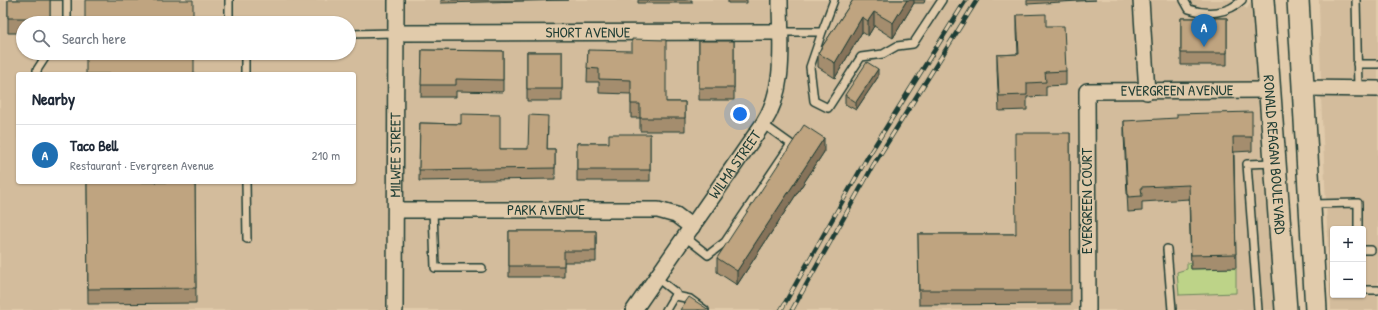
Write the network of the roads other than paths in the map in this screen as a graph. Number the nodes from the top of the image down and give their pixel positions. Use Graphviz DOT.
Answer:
graph roads {
  1 [pos="67,0"];
  2 [pos="229,0"];
  3 [pos="396,0"];
  4 [pos="780,0"];
  5 [pos="834,0"];
  6 [pos="942,0"];
  7 [pos="1141,0"];
  8 [pos="1184,0"];
  9 [pos="1242,0"];
  10 [pos="1263,0"];
  11 [pos="1298,0"];
  12 [pos="1356,0"];
  13 [pos="67,16"];
  14 [pos="229,16"];
  15 [pos="780,32"];
  16 [pos="822,32"];
  17 [pos="396,33"];
  18 [pos="356,34"];
  19 [pos="43,60"];
  20 [pos="245,60"];
  21 [pos="1357,64"];
  22 [pos="1378,64"];
  23 [pos="37,72"];
  24 [pos="245,72"];
  25 [pos="1303,88"];
  26 [pos="1358,88"];
  27 [pos="1378,89"];
  28 [pos="1268,90"];
  29 [pos="1087,91"];
  30 [pos="1147,92"];
  31 [pos="763,124"];
  32 [pos="1274,163"];
  33 [pos="246,184"];
  34 [pos="1310,204"];
  35 [pos="396,210"];
  36 [pos="433,210"];
  37 [pos="1358,226"];
  38 [pos="688,232"];
  39 [pos="247,239"];
  40 [pos="1167,249"];
  41 [pos="482,268"];
  42 [pos="657,278"];
  43 [pos="1366,290"];
  44 [pos="1378,290"];
  45 [pos="676,296"];
  46 [pos="395,310"];
  47 [pos="634,310"];
  48 [pos="666,310"];
  49 [pos="705,310"];
  50 [pos="1088,310"];
  51 [pos="1172,310"];
  52 [pos="1258,310"];
  53 [pos="1286,310"];
  54 [pos="1316,310"];
  1 -- 13 [label="lane"];
  2 -- 14 [label="lane"];
  3 -- 17 [label="street, MILWEE STREET"];
  4 -- 15 [label="street, WILMA STREET"];
  5 -- 16 [label="lane"];
  6 -- 16 [label="lane"];
  7 -- 30 [label="street"];
  8 -- 9 [label="lane"];
  10 -- 28 [label="main road, RONALD REAGAN BOULEVARD"];
  11 -- 25 [label="main road, RONALD REAGAN BOULEVARD"];
  12 -- 21 [label="lane"];
  15 -- 16 [label="lane"];
  15 -- 17 [label="street, SHORT AVENUE"];
  15 -- 31 [label="street, WILMA STREET"];
  17 -- 18 [label="lane"];
  17 -- 35 [label="street, MILWEE STREET"];
  19 -- 23 [label="lane"];
  20 -- 24 [label="lane"];
  21 -- 22 [label="lane"];
  21 -- 26 [label="lane"];
  25 -- 26 [label="street"];
  25 -- 34 [label="main road, RONALD REAGAN BOULEVARD"];
  26 -- 27 [label="street"];
  28 -- 30 [label="street, EVERGREEN AVENUE"];
  28 -- 32 [label="main road, RONALD REAGAN BOULEVARD"];
  29 -- 30 [label="street, EVERGREEN AVENUE"];
  29 -- 50 [label="street, EVERGREEN COURT"];
  31 -- 38 [label="street, WILMA STREET"];
  31 -- 38 [label="lane"];
  32 -- 52 [label="lane"];
  32 -- 53 [label="main road, RONALD REAGAN BOULEVARD"];
  33 -- 39 [label="lane"];
  34 -- 37 [label="lane"];
  34 -- 54 [label="main road, RONALD REAGAN BOULEVARD"];
  35 -- 36 [label="street, PARK AVENUE"];
  35 -- 46 [label="street, MILWEE STREET"];
  36 -- 38 [label="street, PARK AVENUE"];
  36 -- 41 [label="lane"];
  38 -- 42 [label="street, WILMA STREET"];
  40 -- 51 [label="lane"];
  42 -- 45 [label="lane"];
  42 -- 47 [label="street, WILMA STREET"];
  43 -- 44 [label="lane"];
  45 -- 48 [label="lane"];
  45 -- 49 [label="lane"];
}
